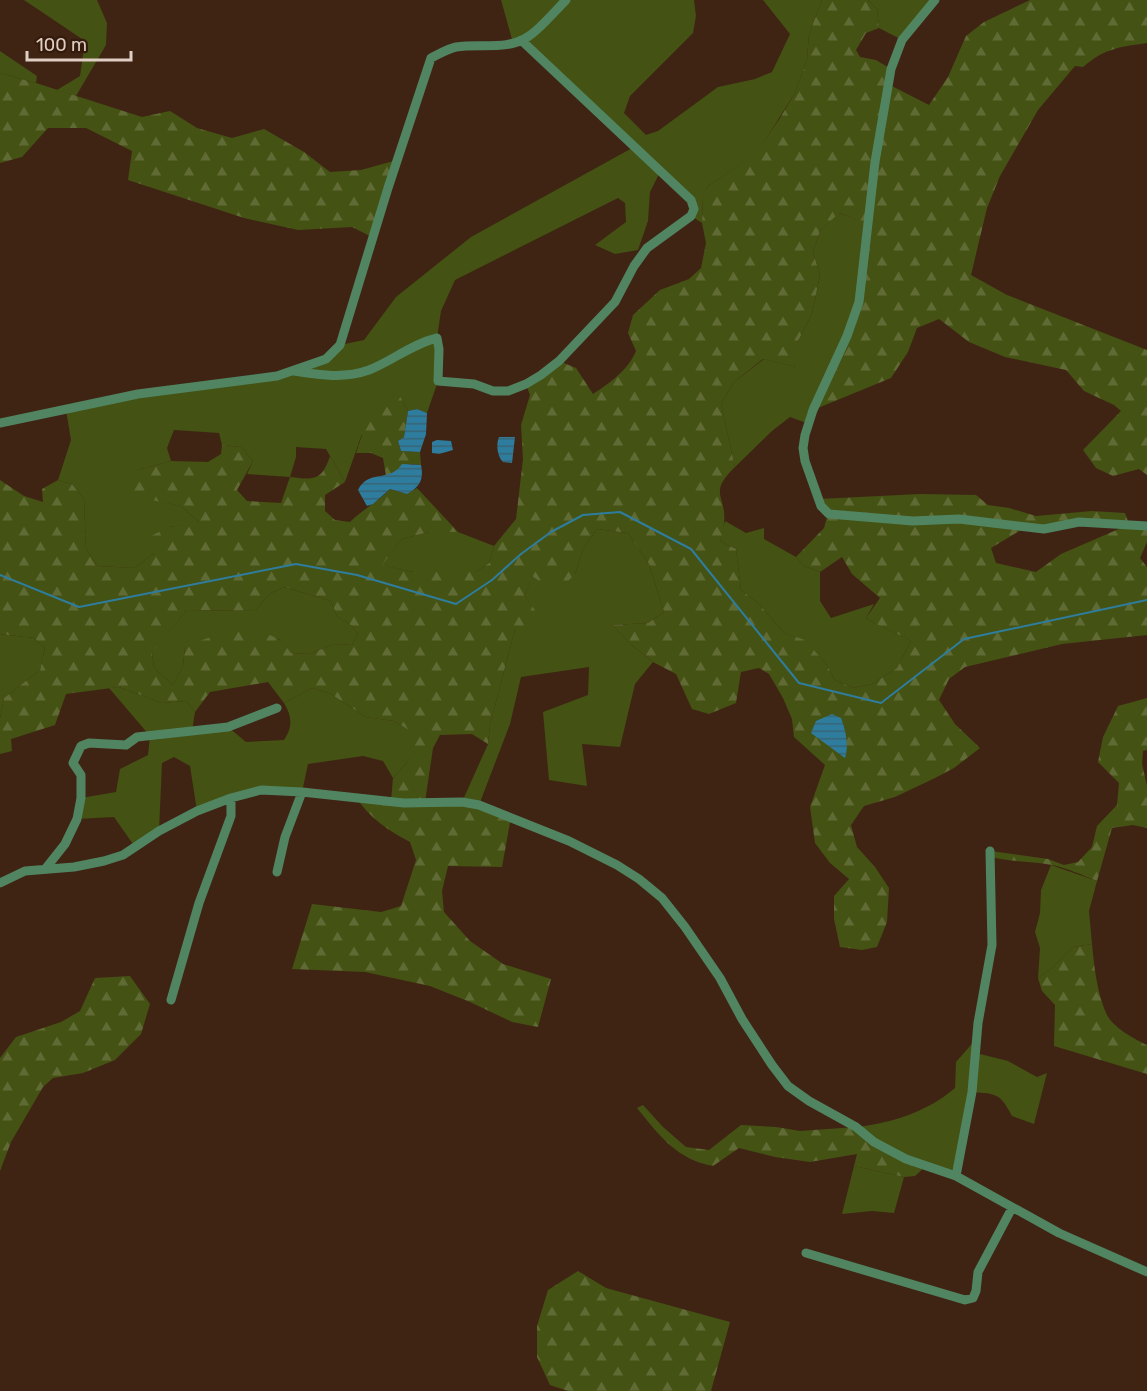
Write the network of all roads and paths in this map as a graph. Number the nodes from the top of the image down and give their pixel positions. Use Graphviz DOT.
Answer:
graph roads {
  1 [pos="566,0"];
  2 [pos="935,0"];
  3 [pos="521,40"];
  4 [pos="293,371"];
  5 [pos="0,423"];
  6 [pos="1147,526"];
  7 [pos="277,708"];
  8 [pos="302,792"];
  9 [pos="231,798"];
  10 [pos="990,851"];
  11 [pos="46,868"];
  12 [pos="277,872"];
  13 [pos="0,883"];
  14 [pos="171,1000"];
  15 [pos="956,1176"];
  16 [pos="1012,1208"];
  17 [pos="806,1253"];
  18 [pos="1147,1272"];
  1 -- 3 [label="street"];
  2 -- 6 [label="street"];
  3 -- 4 [label="street"];
  3 -- 4 [label="street"];
  4 -- 5 [label="street"];
  7 -- 11 [label="street"];
  8 -- 9 [label="street"];
  8 -- 12 [label="street"];
  8 -- 15 [label="street"];
  9 -- 11 [label="street"];
  9 -- 14 [label="street"];
  10 -- 15 [label="street"];
  11 -- 13 [label="street"];
  15 -- 16 [label="street"];
  16 -- 17 [label="street"];
  16 -- 18 [label="street"];
}
